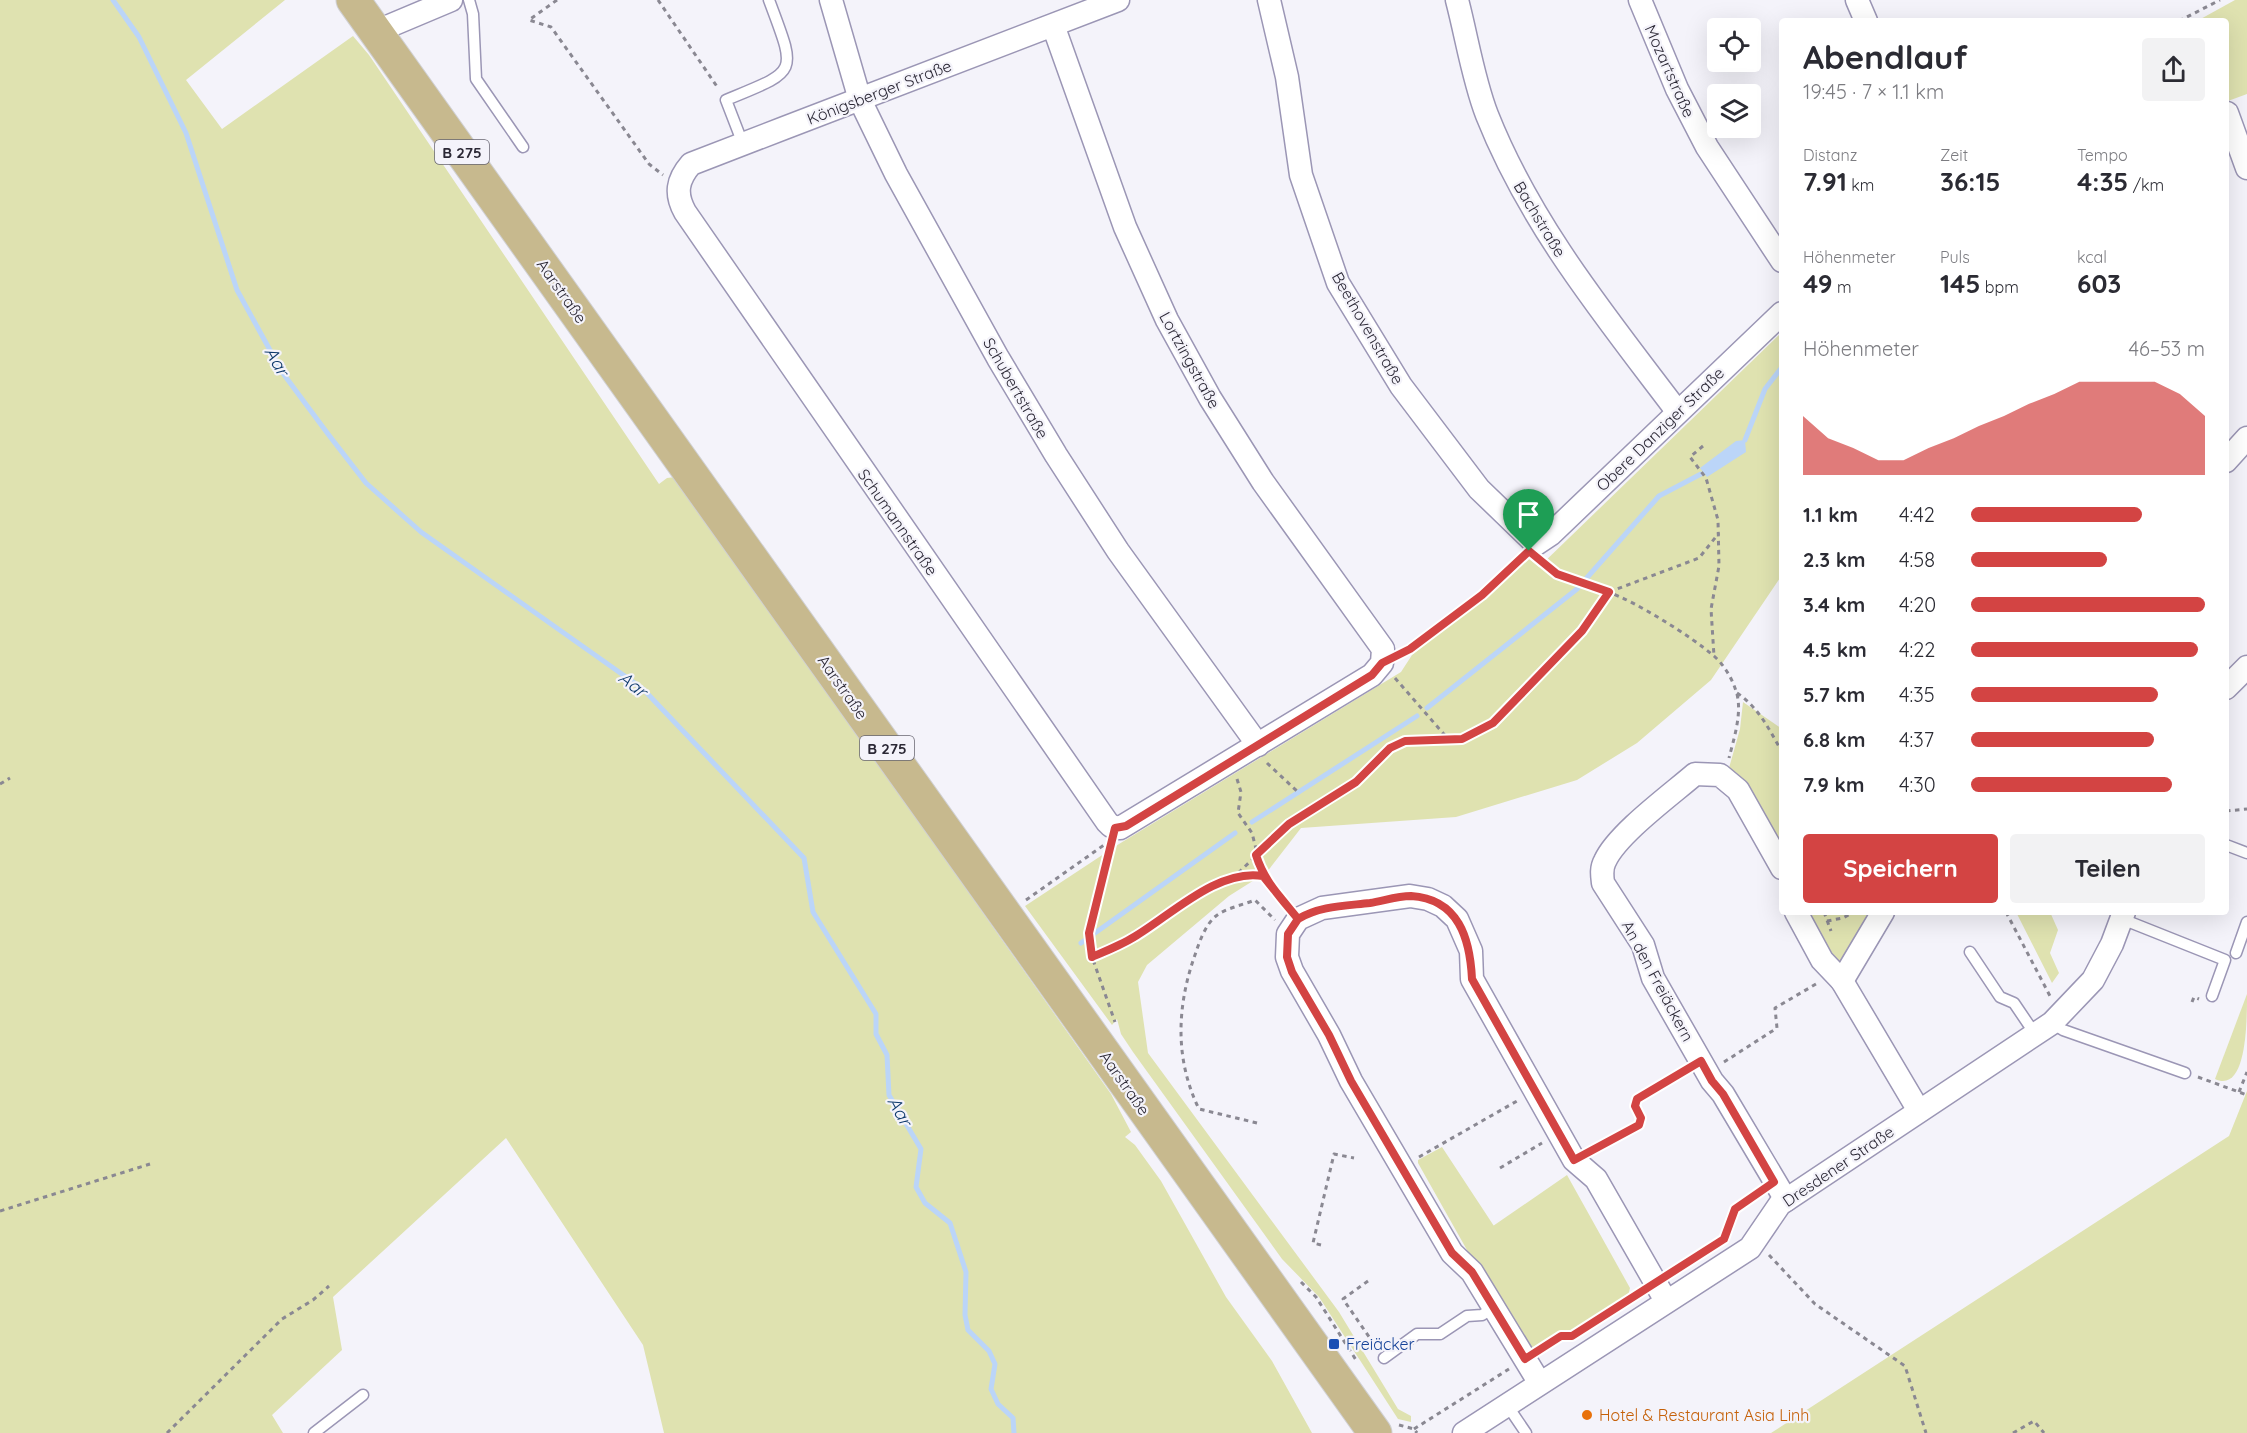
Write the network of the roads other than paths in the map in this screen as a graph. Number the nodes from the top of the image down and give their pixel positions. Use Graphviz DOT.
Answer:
graph roads {
  1 [pos="353,0"];
  2 [pos="451,0"];
  3 [pos="469,0"];
  4 [pos="769,0"];
  5 [pos="831,0"];
  6 [pos="1118,0"];
  7 [pos="1269,0"];
  8 [pos="1457,0"];
  9 [pos="1640,0"];
  10 [pos="1857,0"];
  11 [pos="1865,18"];
  12 [pos="1053,25"];
  13 [pos="375,32"];
  14 [pos="860,100"];
  15 [pos="2229,118"];
  16 [pos="743,144"];
  17 [pos="523,147"];
  18 [pos="2247,168"];
  19 [pos="685,212"];
  20 [pos="1779,256"];
  21 [pos="1779,316"];
  22 [pos="1677,411"];
  23 [pos="2247,438"];
  24 [pos="2229,458"];
  25 [pos="1532,547"];
  26 [pos="2247,667"];
  27 [pos="2229,685"];
  28 [pos="1258,745"];
  29 [pos="2229,846"];
  30 [pos="2247,853"];
  31 [pos="1779,863"];
  32 [pos="1798,915"];
  33 [pos="1880,915"];
  34 [pos="2123,915"];
  35 [pos="2247,922"];
  36 [pos="1970,952"];
  37 [pos="2236,953"];
  38 [pos="1838,976"];
  39 [pos="2212,996"];
  40 [pos="2043,1028"];
  41 [pos="2185,1073"];
  42 [pos="1919,1111"];
  43 [pos="1780,1191"];
  44 [pos="1660,1292"];
  45 [pos="1493,1308"];
  46 [pos="1384,1358"];
  47 [pos="1539,1382"];
  48 [pos="363,1395"];
  49 [pos="1506,1404"];
  50 [pos="1386,1429"];
  51 [pos="314,1433"];
  52 [pos="1464,1433"];
  53 [pos="1526,1433"];
  1 -- 13 [label="main road, Aarstraße / B 275"];
  2 -- 13 [label="street"];
  3 -- 17 [label="lane"];
  4 -- 16 [label="lane"];
  5 -- 14 [label="street, Schubertstraße"];
  6 -- 12 [label="street, Königsberger Straße"];
  7 -- 25 [label="street, Beethovenstraße"];
  8 -- 22 [label="street, Bachstraße"];
  9 -- 20 [label="street, Mozartstraße"];
  10 -- 11 [label="street"];
  12 -- 14 [label="street, Königsberger Straße"];
  12 -- 28 [label="street, Lortzingstraße"];
  13 -- 50 [label="main road, Aarstraße / B 275"];
  14 -- 16 [label="street, Königsberger Straße"];
  14 -- 28 [label="street, Schubertstraße"];
  15 -- 18 [label="street"];
  16 -- 19 [label="street, Königsberger Straße"];
  19 -- 28 [label="street, Schumannstraße"];
  21 -- 22 [label="street, Obere Danziger Straße"];
  22 -- 25 [label="street, Obere Danziger Straße"];
  23 -- 24 [label="street"];
  26 -- 27 [label="street"];
  29 -- 30 [label="lane"];
  31 -- 43 [label="street, An den Freiäckern"];
  32 -- 38 [label="street"];
  33 -- 38 [label="street"];
  34 -- 39 [label="lane"];
  34 -- 40 [label="street, Dresdener Straße"];
  35 -- 37 [label="lane"];
  36 -- 40 [label="lane"];
  38 -- 42 [label="street"];
  40 -- 41 [label="lane"];
  40 -- 42 [label="street, Dresdener Straße"];
  42 -- 43 [label="street, Dresdener Straße"];
  43 -- 44 [label="street, Dresdener Straße"];
  44 -- 45 [label="street"];
  44 -- 47 [label="street, Dresdener Straße"];
  45 -- 46 [label="lane"];
  45 -- 47 [label="street"];
  47 -- 49 [label="street, Dresdener Straße"];
  48 -- 51 [label="lane"];
  49 -- 52 [label="street, Dresdener Straße"];
  49 -- 53 [label="lane"];
}
